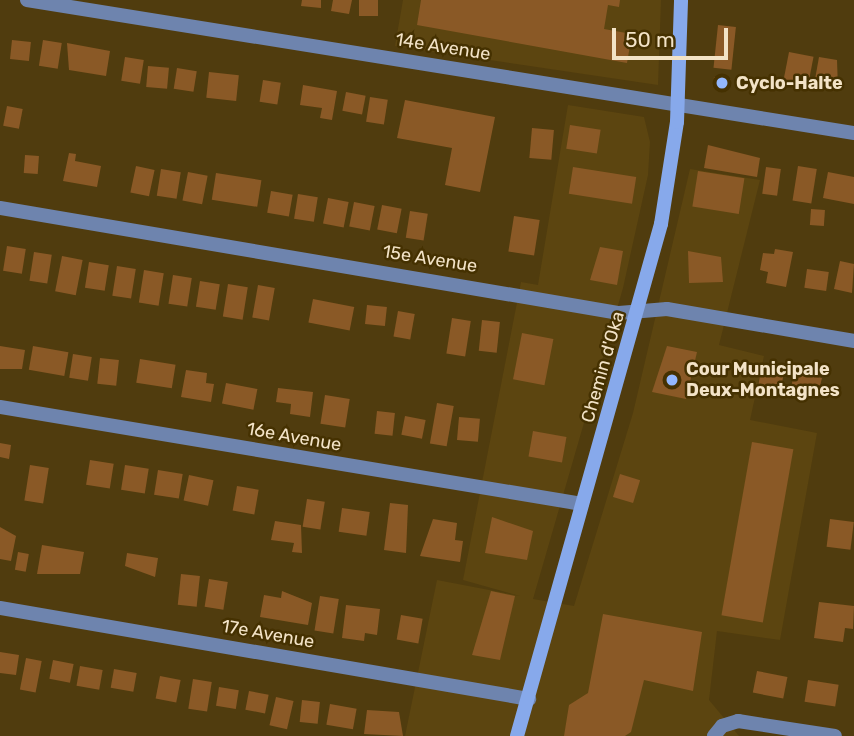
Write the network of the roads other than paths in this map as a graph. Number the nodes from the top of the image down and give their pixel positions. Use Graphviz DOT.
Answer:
graph roads {
  1 [pos="27,0"];
  2 [pos="681,0"];
  3 [pos="678,105"];
  4 [pos="854,133"];
  5 [pos="0,208"];
  6 [pos="639,311"];
  7 [pos="854,341"];
  8 [pos="0,407"];
  9 [pos="582,504"];
  10 [pos="0,608"];
  11 [pos="529,699"];
  12 [pos="718,731"];
  13 [pos="517,736"];
  14 [pos="835,736"];
  1 -- 3 [label="street, 14e Avenue"];
  2 -- 3 [label="main road, Chemin d'Oka"];
  3 -- 4 [label="street, 14e Avenue"];
  3 -- 6 [label="main road, Chemin d'Oka"];
  5 -- 6 [label="street, 15e Avenue"];
  6 -- 7 [label="street, 15e Avenue"];
  6 -- 9 [label="main road, Chemin d'Oka"];
  8 -- 9 [label="street, 16e Avenue"];
  9 -- 11 [label="main road, Chemin d'Oka"];
  10 -- 11 [label="street, 17e Avenue"];
  11 -- 13 [label="main road, Chemin d'Oka"];
  12 -- 14 [label="street"];
}
